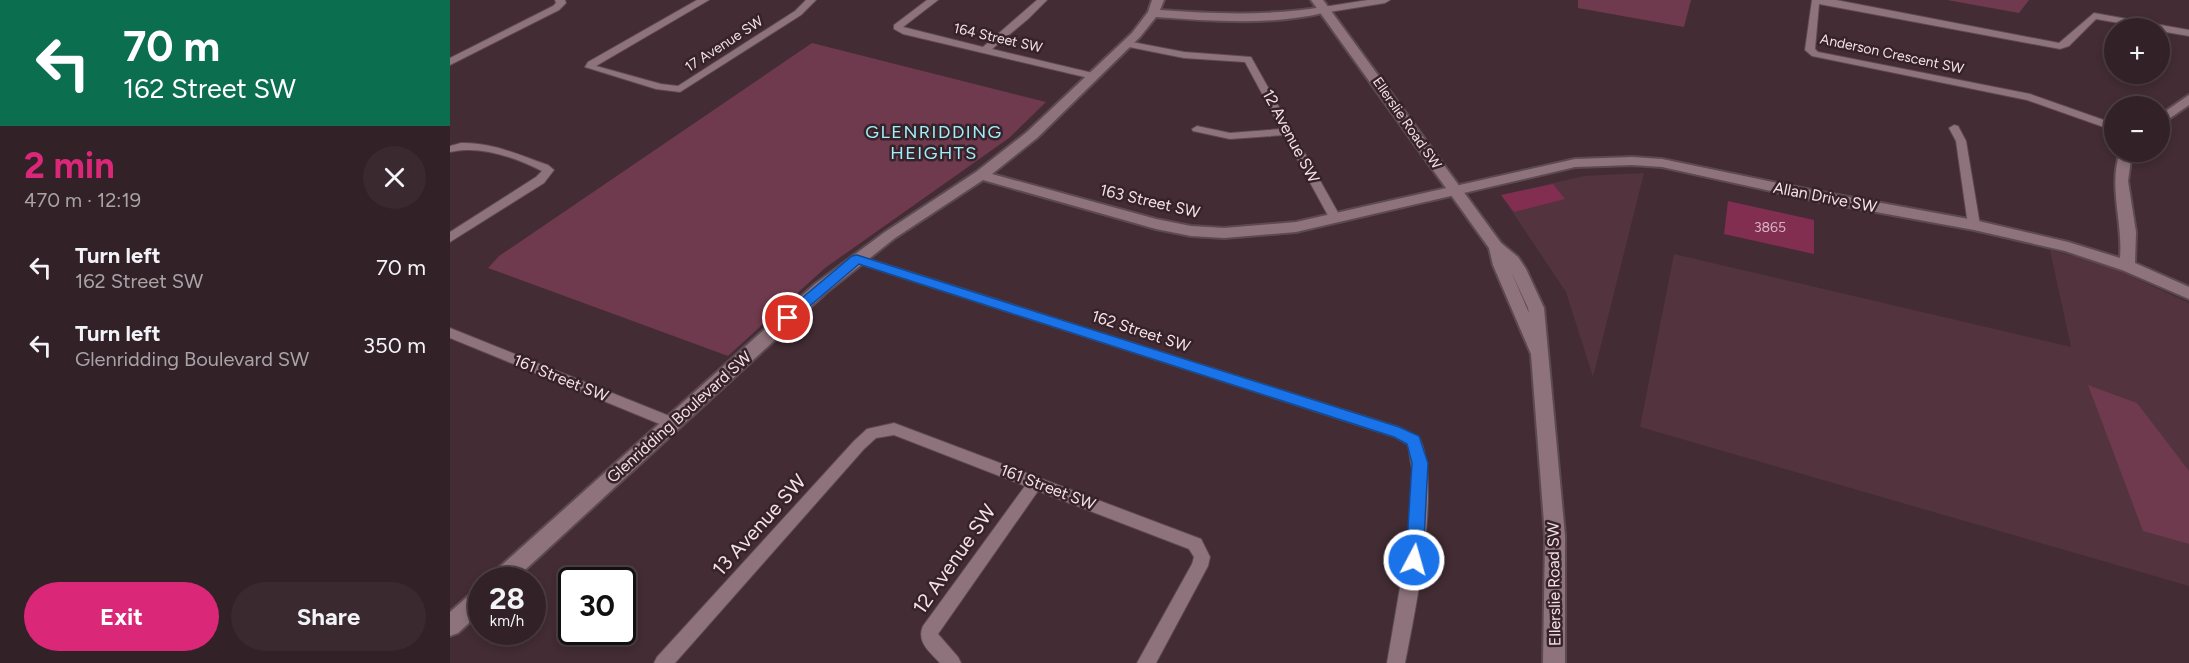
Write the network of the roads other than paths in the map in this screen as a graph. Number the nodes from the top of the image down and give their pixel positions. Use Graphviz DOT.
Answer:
graph roads {
  1 [pos="704,0"];
  2 [pos="811,0"];
  3 [pos="933,0"];
  4 [pos="1042,0"];
  5 [pos="1385,0"];
  6 [pos="560,2"];
  7 [pos="1320,5"];
  8 [pos="1156,6"];
  9 [pos="2189,33"];
  10 [pos="1127,44"];
  11 [pos="985,50"];
  12 [pos="450,63"];
  13 [pos="1093,76"];
  14 [pos="2189,99"];
  15 [pos="2170,113"];
  16 [pos="2104,124"];
  17 [pos="1954,128"];
  18 [pos="1197,129"];
  19 [pos="1286,132"];
  20 [pos="455,147"];
  21 [pos="2123,162"];
  22 [pos="981,175"];
  23 [pos="1454,189"];
  24 [pos="1335,218"];
  25 [pos="1974,225"];
  26 [pos="450,238"];
  27 [pos="857,259"];
  28 [pos="2127,266"];
  29 [pos="2189,293"];
  30 [pos="450,333"];
  31 [pos="672,423"];
  32 [pos="894,429"];
  33 [pos="1036,482"];
  34 [pos="514,567"];
  35 [pos="468,610"];
  36 [pos="450,626"];
  37 [pos="663,663"];
  38 [pos="952,663"];
  39 [pos="1146,663"];
  40 [pos="1396,663"];
  41 [pos="1554,663"];
  1 -- 2 [label="street, 17 Avenue SW"];
  3 -- 11 [label="street, 164 Street SW"];
  4 -- 11 [label="street"];
  5 -- 7 [label="street"];
  6 -- 12 [label="street"];
  7 -- 8 [label="street"];
  7 -- 23 [label="street, Ellerslie Road SW"];
  8 -- 10 [label="street, Glenridding Boulevard SW"];
  9 -- 16 [label="street, Anderson Crescent SW"];
  10 -- 13 [label="street, Glenridding Boulevard SW"];
  10 -- 19 [label="street, 12 Avenue SW"];
  11 -- 13 [label="street, 164 Street SW"];
  13 -- 22 [label="street, Glenridding Boulevard SW"];
  14 -- 15 [label="street"];
  17 -- 25 [label="street"];
  18 -- 19 [label="street"];
  19 -- 24 [label="street, 12 Avenue SW"];
  20 -- 26 [label="street"];
  21 -- 28 [label="street"];
  22 -- 24 [label="street, 163 Street SW"];
  22 -- 27 [label="street, Glenridding Boulevard SW"];
  23 -- 24 [label="street, 163 Street SW"];
  23 -- 25 [label="street, Allan Drive SW"];
  23 -- 41 [label="street, Ellerslie Road SW"];
  25 -- 28 [label="street, Allan Drive SW"];
  27 -- 31 [label="street, Glenridding Boulevard SW"];
  27 -- 40 [label="street, 162 Street SW"];
  28 -- 29 [label="street, Allan Drive SW"];
  30 -- 31 [label="street, 161 Street SW"];
  31 -- 34 [label="street, Glenridding Boulevard SW"];
  32 -- 33 [label="street, 161 Street SW"];
  32 -- 37 [label="street, 13 Avenue SW"];
  33 -- 38 [label="street, 12 Avenue SW"];
  33 -- 39 [label="street, 161 Street SW"];
  35 -- 36 [label="street"];
}
